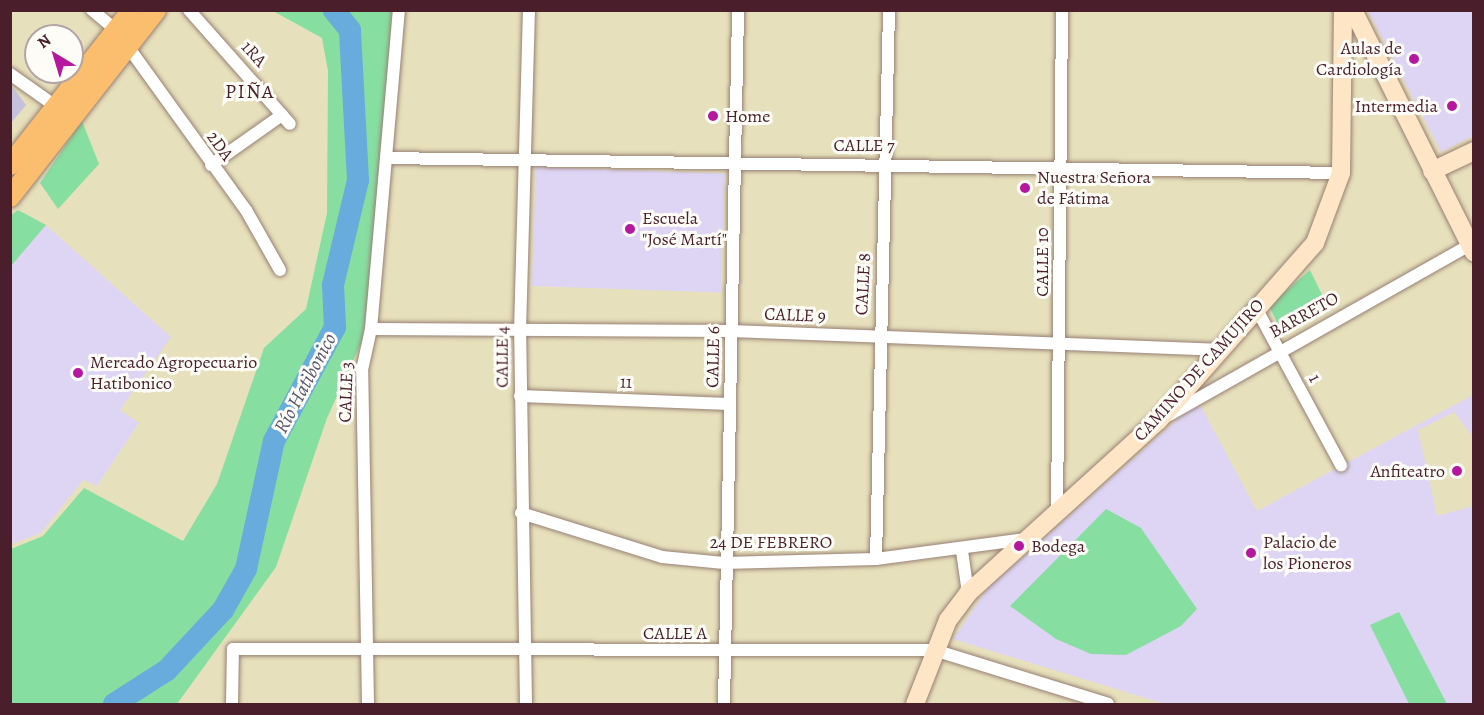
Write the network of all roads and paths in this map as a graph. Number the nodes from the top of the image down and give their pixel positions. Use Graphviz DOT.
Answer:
graph roads {
  1 [pos="92,10"];
  2 [pos="132,10"];
  3 [pos="156,10"];
  4 [pos="189,10"];
  5 [pos="399,10"];
  6 [pos="529,10"];
  7 [pos="738,10"];
  8 [pos="889,10"];
  9 [pos="1062,10"];
  10 [pos="1343,10"];
  11 [pos="1353,10"];
  12 [pos="121,38"];
  13 [pos="10,74"];
  14 [pos="64,112"];
  15 [pos="1473,151"];
  16 [pos="524,157"];
  17 [pos="387,158"];
  18 [pos="734,163"];
  19 [pos="887,163"];
  20 [pos="10,165"];
  21 [pos="211,165"];
  22 [pos="1060,167"];
  23 [pos="1432,171"];
  24 [pos="1341,173"];
  25 [pos="10,197"];
  26 [pos="1472,249"];
  27 [pos="280,270"];
  28 [pos="1256,308"];
  29 [pos="371,328"];
  30 [pos="520,331"];
  31 [pos="731,331"];
  32 [pos="879,335"];
  33 [pos="1059,343"];
  34 [pos="1278,349"];
  35 [pos="1217,351"];
  36 [pos="520,396"];
  37 [pos="730,404"];
  38 [pos="1158,421"];
  39 [pos="1341,465"];
  40 [pos="521,513"];
  41 [pos="1057,513"];
  42 [pos="1026,539"];
  43 [pos="962,551"];
  44 [pos="876,559"];
  45 [pos="724,563"];
  46 [pos="968,592"];
  47 [pos="368,649"];
  48 [pos="934,650"];
  49 [pos="525,651"];
  50 [pos="724,651"];
  51 [pos="232,705"];
  52 [pos="368,705"];
  53 [pos="526,705"];
  54 [pos="724,705"];
  55 [pos="915,705"];
  56 [pos="1108,705"];
  1 -- 12 [label="street, 2DA"];
  2 -- 12 [label="main road"];
  3 -- 12 [label="main road"];
  4 -- 21 [label="street, 1RA"];
  5 -- 17 [label="street, CALLE 3"];
  6 -- 16 [label="street, CALLE 4"];
  7 -- 18 [label="street, CALLE 6"];
  8 -- 19 [label="street, CALLE 8"];
  9 -- 22 [label="street, CALLE 10"];
  10 -- 24 [label="street, CAMINO DE CAMUJIRO"];
  11 -- 23 [label="street"];
  12 -- 14 [label="main road"];
  12 -- 21 [label="street, 2DA"];
  13 -- 14 [label="street"];
  14 -- 20 [label="main road"];
  14 -- 25 [label="main road"];
  15 -- 23 [label="street"];
  16 -- 17 [label="street, CALLE 7"];
  16 -- 18 [label="street, CALLE 7"];
  16 -- 30 [label="street, CALLE 4"];
  17 -- 29 [label="street, CALLE 3"];
  18 -- 19 [label="street, CALLE 7"];
  18 -- 31 [label="street, CALLE 6"];
  19 -- 22 [label="street, CALLE 7"];
  19 -- 32 [label="street, CALLE 8"];
  21 -- 27 [label="street, 2DA"];
  22 -- 24 [label="street, CALLE 7"];
  22 -- 33 [label="street, CALLE 10"];
  23 -- 26 [label="street"];
  24 -- 28 [label="street, CAMINO DE CAMUJIRO"];
  26 -- 34 [label="street, BARRETO"];
  28 -- 34 [label="street, 1"];
  28 -- 35 [label="street, CAMINO DE CAMUJIRO"];
  29 -- 30 [label="street, CALLE 9"];
  29 -- 47 [label="street, CALLE 3"];
  30 -- 31 [label="street, CALLE 9"];
  30 -- 36 [label="street, CALLE 4"];
  31 -- 32 [label="street, CALLE 9"];
  31 -- 37 [label="street, CALLE 6"];
  32 -- 33 [label="street, CALLE 9"];
  32 -- 44 [label="street, CALLE 8"];
  33 -- 35 [label="street, CALLE 9"];
  33 -- 41 [label="street, CALLE 10"];
  34 -- 38 [label="street, BARRETO"];
  34 -- 39 [label="street, 1"];
  35 -- 38 [label="street, CAMINO DE CAMUJIRO"];
  36 -- 37 [label="street, 11"];
  36 -- 40 [label="street, CALLE 4"];
  37 -- 45 [label="street, CALLE 6"];
  38 -- 41 [label="street, CAMINO DE CAMUJIRO"];
  40 -- 45 [label="street, 24 DE FEBRERO"];
  40 -- 49 [label="street, CALLE 4"];
  41 -- 42 [label="street, CAMINO DE CAMUJIRO"];
  42 -- 43 [label="street, 24 DE FEBRERO"];
  42 -- 46 [label="street, CAMINO DE CAMUJIRO"];
  43 -- 44 [label="street, 24 DE FEBRERO"];
  43 -- 46 [label="street"];
  44 -- 45 [label="street, 24 DE FEBRERO"];
  45 -- 50 [label="street, CALLE 6"];
  46 -- 48 [label="street, CAMINO DE CAMUJIRO"];
  47 -- 49 [label="street, CALLE A"];
  47 -- 51 [label="street, CALLE A"];
  47 -- 52 [label="street, CALLE 3"];
  48 -- 50 [label="street, CALLE A"];
  48 -- 55 [label="street, CAMINO DE CAMUJIRO"];
  48 -- 56 [label="street, CALLE A"];
  49 -- 50 [label="street, CALLE A"];
  49 -- 53 [label="street, CALLE 4"];
  50 -- 54 [label="street, CALLE 6"];
}
